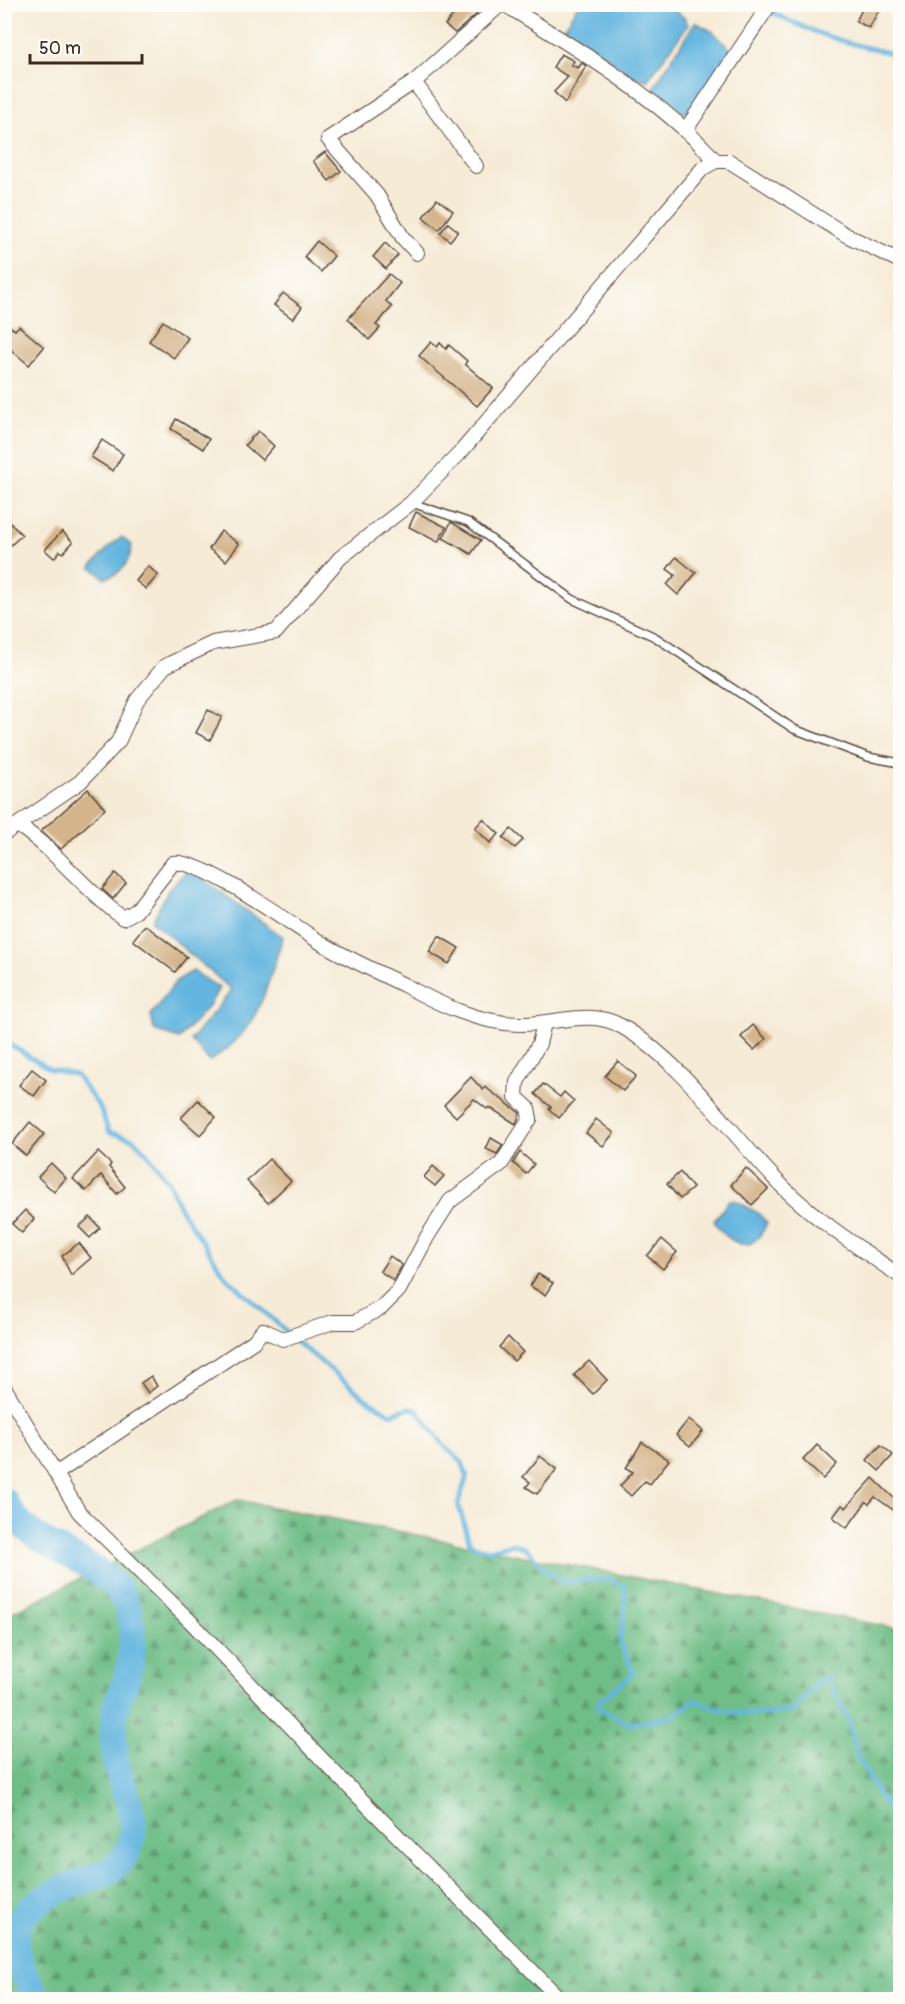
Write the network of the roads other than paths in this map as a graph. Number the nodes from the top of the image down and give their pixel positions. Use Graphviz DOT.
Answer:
graph roads {
  1 [pos="502,4"];
  2 [pos="770,4"];
  3 [pos="414,82"];
  4 [pos="685,131"];
  5 [pos="717,161"];
  6 [pos="476,166"];
  7 [pos="417,253"];
  8 [pos="900,261"];
  9 [pos="411,503"];
  10 [pos="900,763"];
  11 [pos="19,826"];
  12 [pos="4,834"];
  13 [pos="544,1023"];
  14 [pos="900,1276"];
  15 [pos="4,1387"];
  16 [pos="57,1473"];
  17 [pos="561,2000"];
  1 -- 3 [label="street"];
  1 -- 4 [label="street"];
  2 -- 4 [label="street"];
  3 -- 6 [label="street"];
  3 -- 7 [label="street"];
  4 -- 5 [label="street"];
  5 -- 8 [label="street"];
  5 -- 9 [label="street"];
  9 -- 10 [label="lane"];
  9 -- 11 [label="street"];
  11 -- 12 [label="street"];
  11 -- 13 [label="street"];
  13 -- 14 [label="street"];
  13 -- 16 [label="street"];
  15 -- 16 [label="street"];
  16 -- 17 [label="street"];
}
